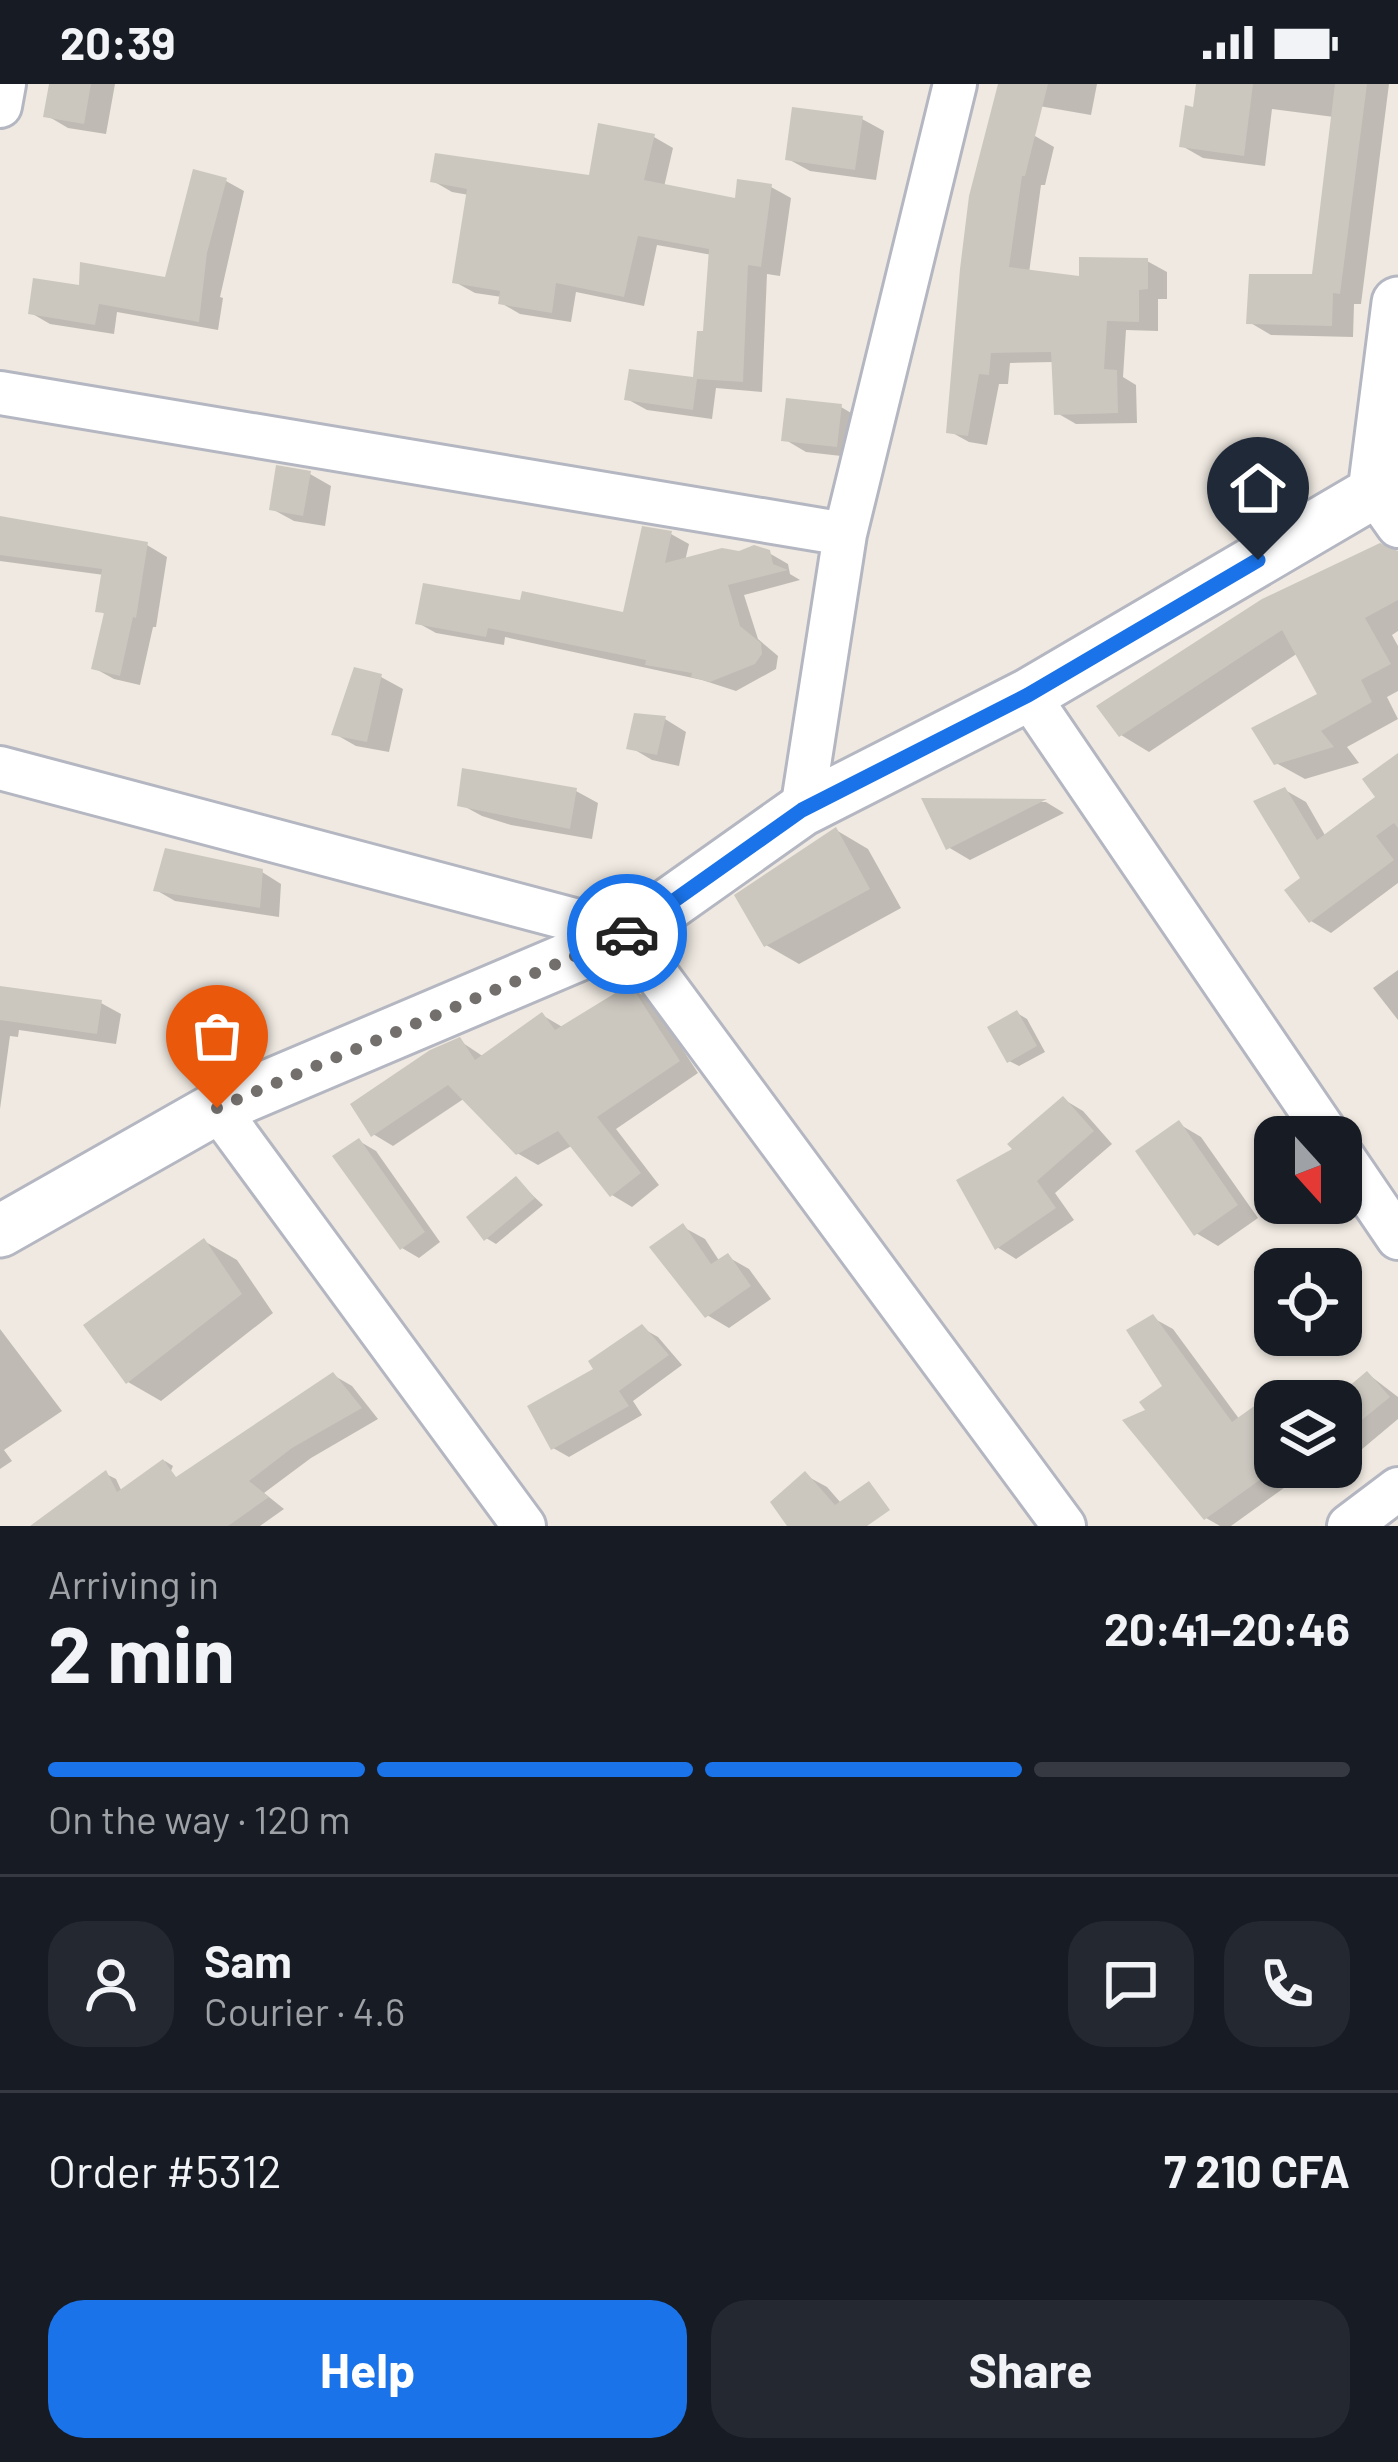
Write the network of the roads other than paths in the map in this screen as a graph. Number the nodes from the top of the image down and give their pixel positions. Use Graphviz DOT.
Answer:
graph roads {
  1 [pos="4,84"];
  2 [pos="956,84"];
  3 [pos="0,106"];
  4 [pos="1398,303"];
  5 [pos="0,393"];
  6 [pos="1390,499"];
  7 [pos="845,534"];
  8 [pos="1028,695"];
  9 [pos="0,768"];
  10 [pos="802,810"];
  11 [pos="627,934"];
  12 [pos="217,1108"];
  13 [pos="1315,1116"];
  14 [pos="1362,1185"];
  15 [pos="0,1231"];
  16 [pos="1398,1238"];
  17 [pos="1398,1489"];
  18 [pos="524,1526"];
  19 [pos="1064,1526"];
  20 [pos="1349,1526"];
  1 -- 3 [label="street"];
  2 -- 7 [label="street"];
  4 -- 6 [label="street"];
  5 -- 7 [label="street"];
  6 -- 8 [label="street"];
  7 -- 10 [label="street"];
  8 -- 10 [label="street"];
  8 -- 13 [label="street"];
  9 -- 11 [label="street"];
  10 -- 11 [label="street"];
  11 -- 12 [label="street"];
  11 -- 19 [label="street"];
  12 -- 15 [label="street"];
  12 -- 18 [label="street"];
  14 -- 16 [label="street"];
  17 -- 20 [label="street"];
}
